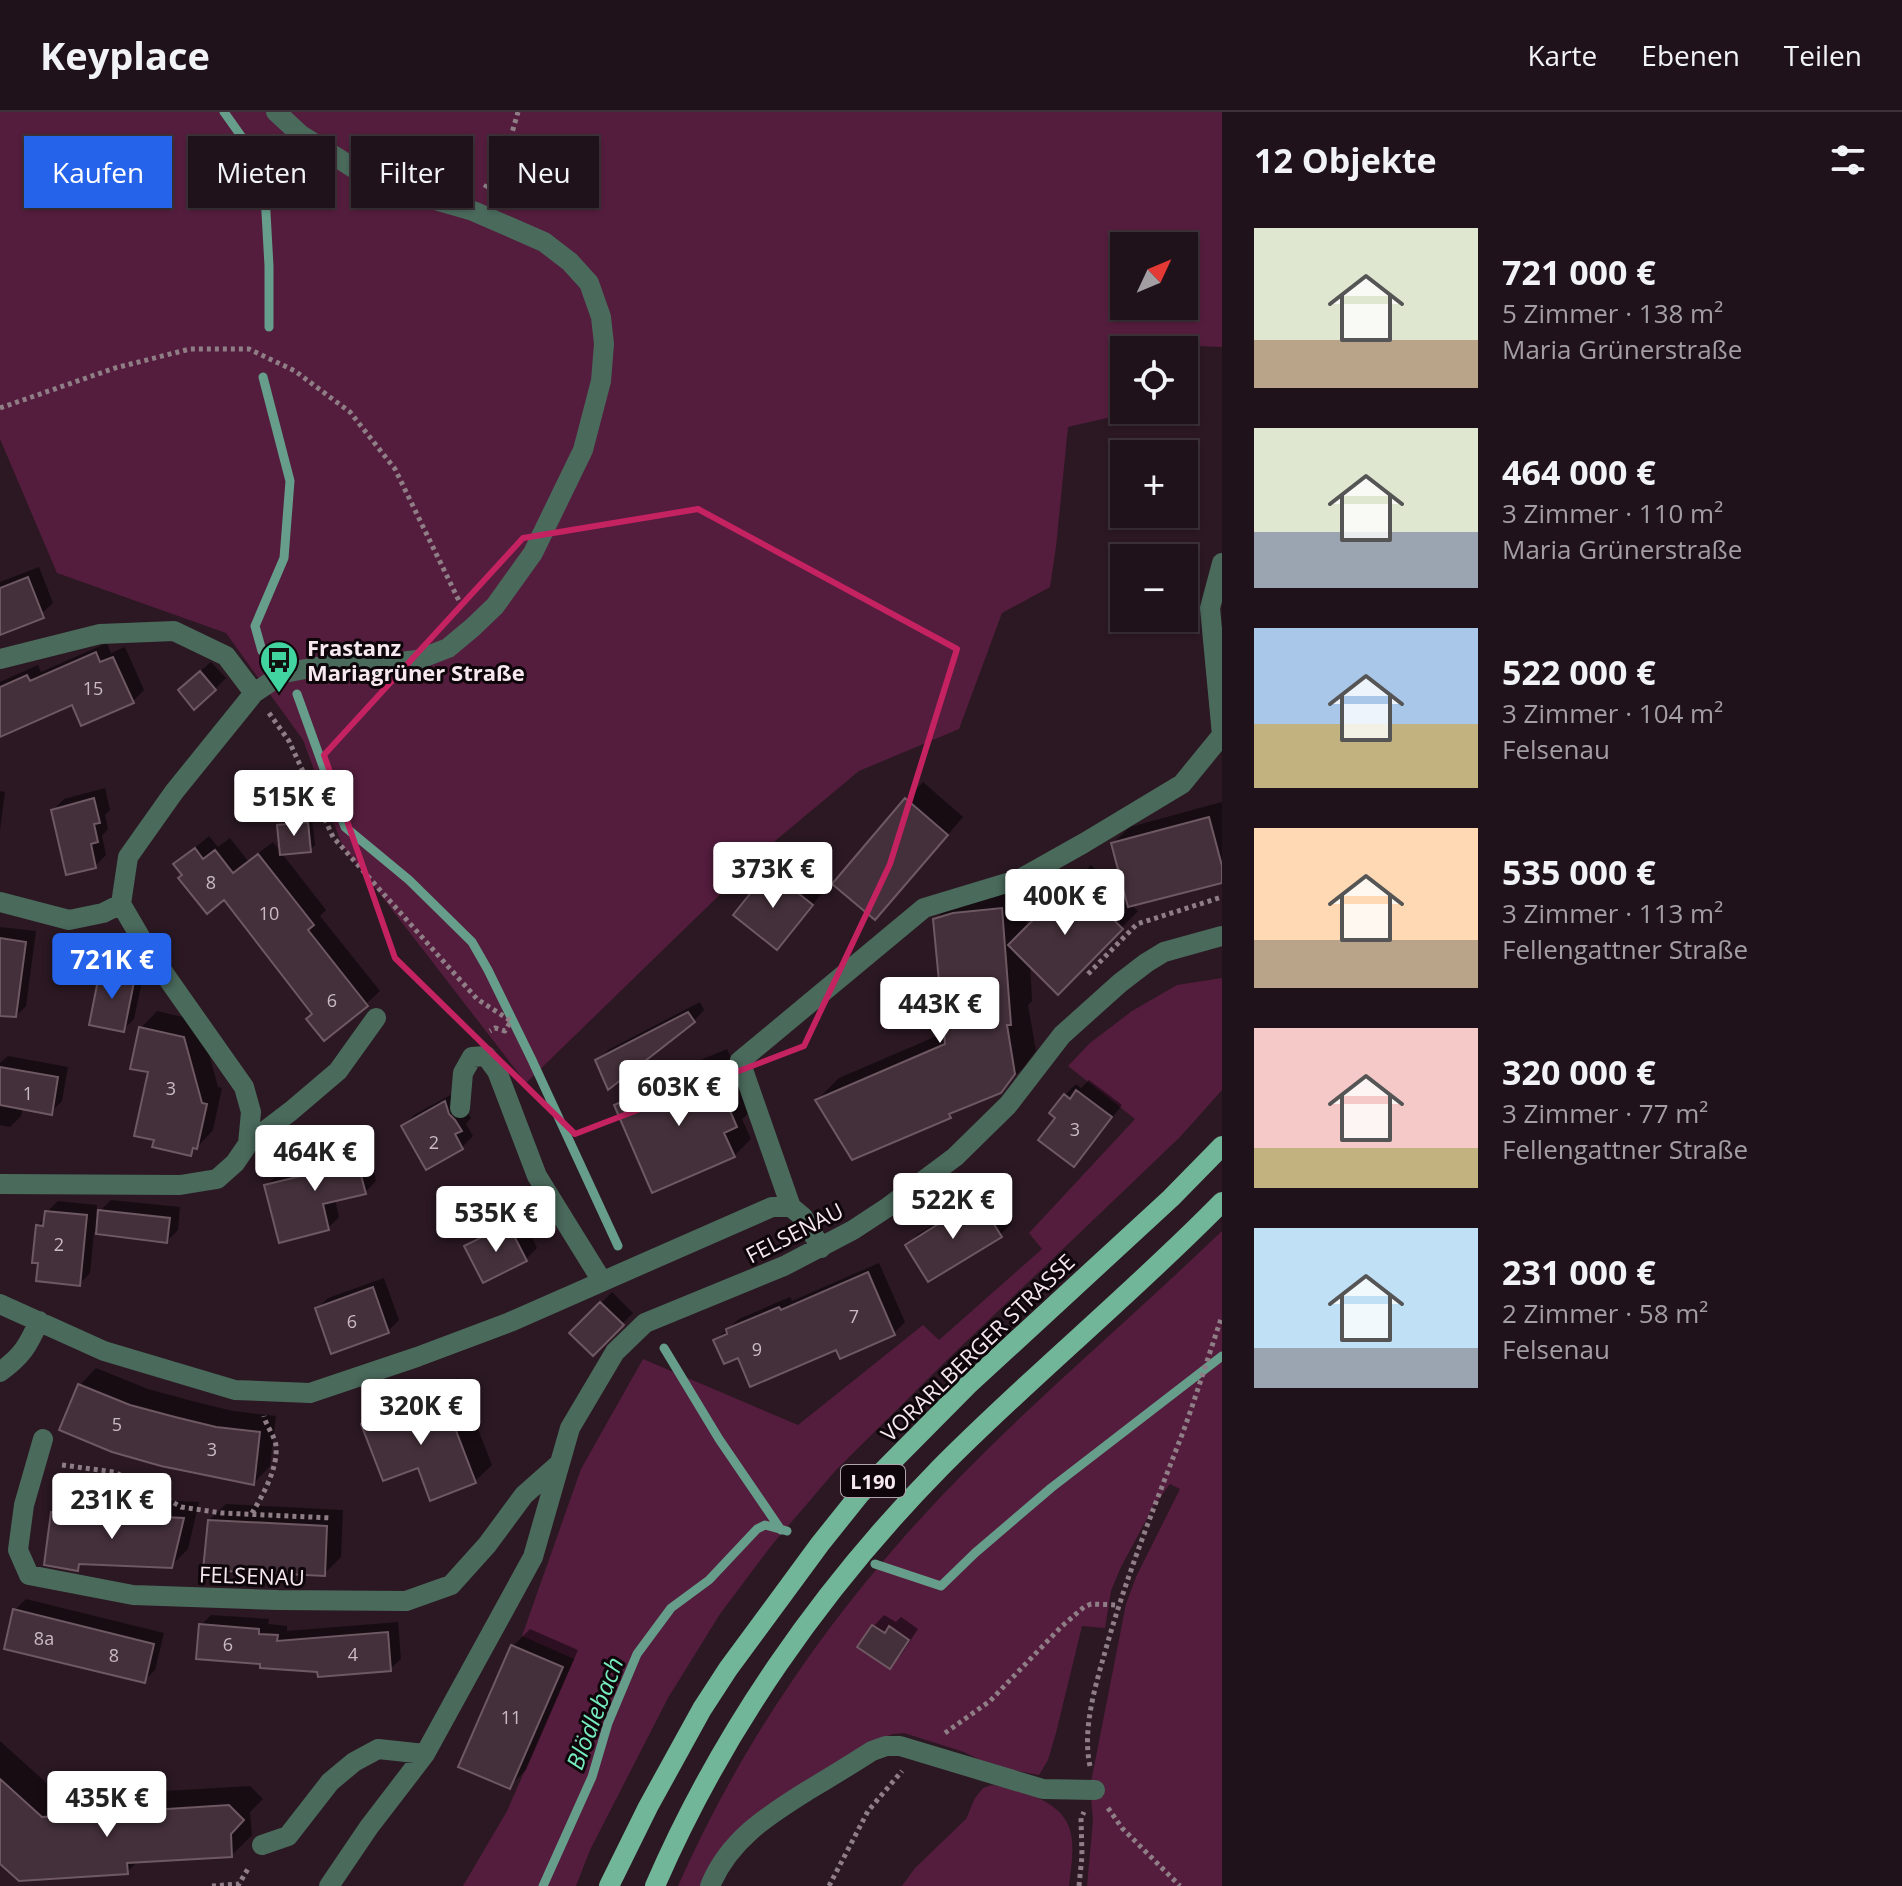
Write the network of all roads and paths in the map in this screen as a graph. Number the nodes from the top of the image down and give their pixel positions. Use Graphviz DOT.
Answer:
graph roads {
  1 [pos="276,112"];
  2 [pos="518,112"];
  3 [pos="511,136"];
  4 [pos="489,182"];
  5 [pos="531,208"];
  6 [pos="473,211"];
  7 [pos="550,247"];
  8 [pos="0,408"];
  9 [pos="1222,563"];
  10 [pos="472,628"];
  11 [pos="0,659"];
  12 [pos="254,693"];
  13 [pos="1222,897"];
  14 [pos="0,902"];
  15 [pos="121,904"];
  16 [pos="1149,919"];
  17 [pos="1222,936"];
  18 [pos="376,1018"];
  19 [pos="495,1028"];
  20 [pos="460,1108"];
  21 [pos="248,1144"];
  22 [pos="1222,1146"];
  23 [pos="0,1184"];
  24 [pos="1222,1202"];
  25 [pos="791,1207"];
  26 [pos="821,1248"];
  27 [pos="602,1281"];
  28 [pos="0,1304"];
  29 [pos="1222,1316"];
  30 [pos="39,1321"];
  31 [pos="0,1372"];
  32 [pos="267,1392"];
  33 [pos="43,1439"];
  34 [pos="37,1462"];
  35 [pos="559,1464"];
  36 [pos="251,1514"];
  37 [pos="332,1518"];
  38 [pos="1118,1605"];
  39 [pos="918,1751"];
  40 [pos="425,1754"];
  41 [pos="1095,1790"];
  42 [pos="262,1845"];
  43 [pos="212,1886"];
  44 [pos="329,1886"];
  45 [pos="609,1886"];
  46 [pos="655,1886"];
  47 [pos="710,1886"];
  48 [pos="829,1886"];
  49 [pos="1079,1886"];
  50 [pos="1180,1886"];
  1 -- 6 [label="street"];
  2 -- 3 [label="path"];
  4 -- 6 [label="path"];
  5 -- 7 [label="path"];
  6 -- 7 [label="street"];
  7 -- 10 [label="street"];
  8 -- 10 [label="path"];
  9 -- 25 [label="street"];
  10 -- 12 [label="street"];
  11 -- 12 [label="street"];
  12 -- 15 [label="street"];
  12 -- 19 [label="path"];
  13 -- 16 [label="path"];
  14 -- 15 [label="street"];
  15 -- 21 [label="street"];
  17 -- 26 [label="street, FELSENAU"];
  18 -- 21 [label="street"];
  20 -- 27 [label="street"];
  21 -- 23 [label="street"];
  22 -- 45 [label="main road, VORARLBERGER STRASSE / L190"];
  24 -- 46 [label="main road, L190"];
  25 -- 26 [label="street"];
  25 -- 27 [label="street"];
  26 -- 35 [label="street, FELSENAU"];
  27 -- 32 [label="street"];
  28 -- 30 [label="street"];
  29 -- 38 [label="path"];
  30 -- 31 [label="street"];
  30 -- 32 [label="street"];
  32 -- 36 [label="path"];
  33 -- 34 [label="street, FELSENAU"];
  34 -- 35 [label="street, FELSENAU"];
  34 -- 36 [label="path"];
  35 -- 40 [label="street, FELSENAU"];
  36 -- 37 [label="path"];
  38 -- 39 [label="path"];
  38 -- 41 [label="path"];
  39 -- 41 [label="street"];
  39 -- 47 [label="street"];
  39 -- 48 [label="path"];
  40 -- 42 [label="street"];
  40 -- 44 [label="street, FELSENAU"];
  41 -- 49 [label="path"];
  41 -- 50 [label="path"];
  42 -- 43 [label="path"];
}
